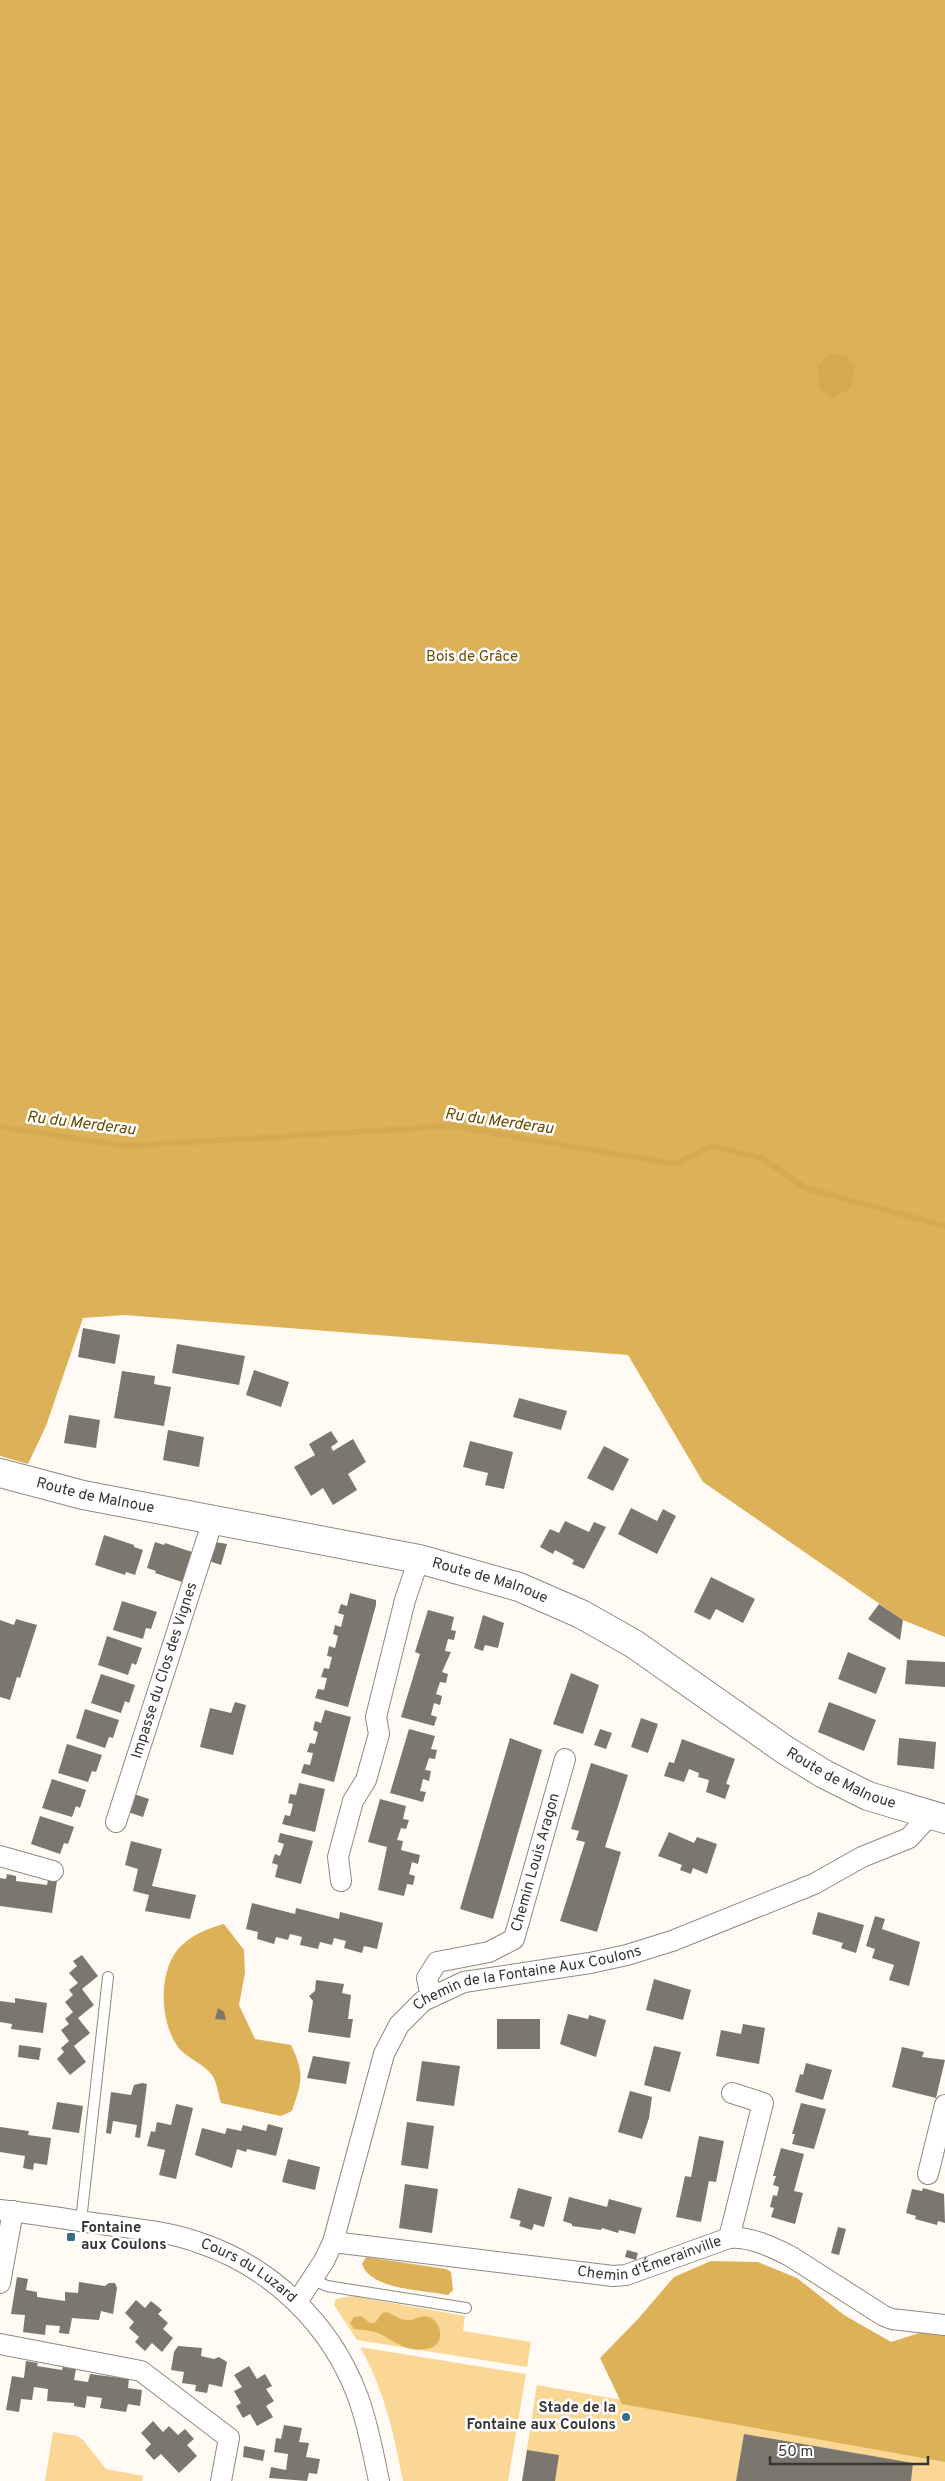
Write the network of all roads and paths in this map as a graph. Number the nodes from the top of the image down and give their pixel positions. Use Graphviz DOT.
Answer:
graph roads {
  1 [pos="0,1473"];
  2 [pos="213,1520"];
  3 [pos="419,1559"];
  4 [pos="565,1759"];
  5 [pos="937,1817"];
  6 [pos="116,1822"];
  7 [pos="0,1856"];
  8 [pos="53,1871"];
  9 [pos="341,1881"];
  10 [pos="108,1977"];
  11 [pos="431,1997"];
  12 [pos="732,2093"];
  13 [pos="945,2105"];
  14 [pos="928,2174"];
  15 [pos="6,2210"];
  16 [pos="81,2221"];
  17 [pos="729,2238"];
  18 [pos="333,2242"];
  19 [pos="314,2280"];
  20 [pos="0,2283"];
  21 [pos="297,2302"];
  22 [pos="466,2308"];
  23 [pos="945,2325"];
  24 [pos="0,2344"];
  25 [pos="222,2481"];
  26 [pos="379,2481"];
  1 -- 2 [label="main road, Route de Malnoue"];
  2 -- 3 [label="main road, Route de Malnoue"];
  2 -- 6 [label="street, Impasse du Clos des Vignes"];
  3 -- 5 [label="main road, Route de Malnoue"];
  3 -- 9 [label="street"];
  4 -- 11 [label="street, Chemin Louis Aragon"];
  5 -- 11 [label="street, Chemin de la Fontaine Aux Coulons"];
  7 -- 8 [label="street"];
  10 -- 16 [label="lane"];
  11 -- 18 [label="street, Chemin de la Fontaine Aux Coulons"];
  12 -- 17 [label="street"];
  13 -- 14 [label="street"];
  15 -- 16 [label="street, Cours du Luzard"];
  15 -- 20 [label="street"];
  16 -- 21 [label="street, Cours du Luzard"];
  17 -- 18 [label="street, Chemin d'Émerainville"];
  17 -- 23 [label="street, Chemin d'Émerainville"];
  18 -- 19 [label="street, Chemin de la Fontaine Aux Coulons"];
  19 -- 21 [label="street, Chemin de la Fontaine Aux Coulons"];
  19 -- 22 [label="lane"];
  21 -- 26 [label="street, Cours du Luzard"];
  24 -- 25 [label="street"];
}
